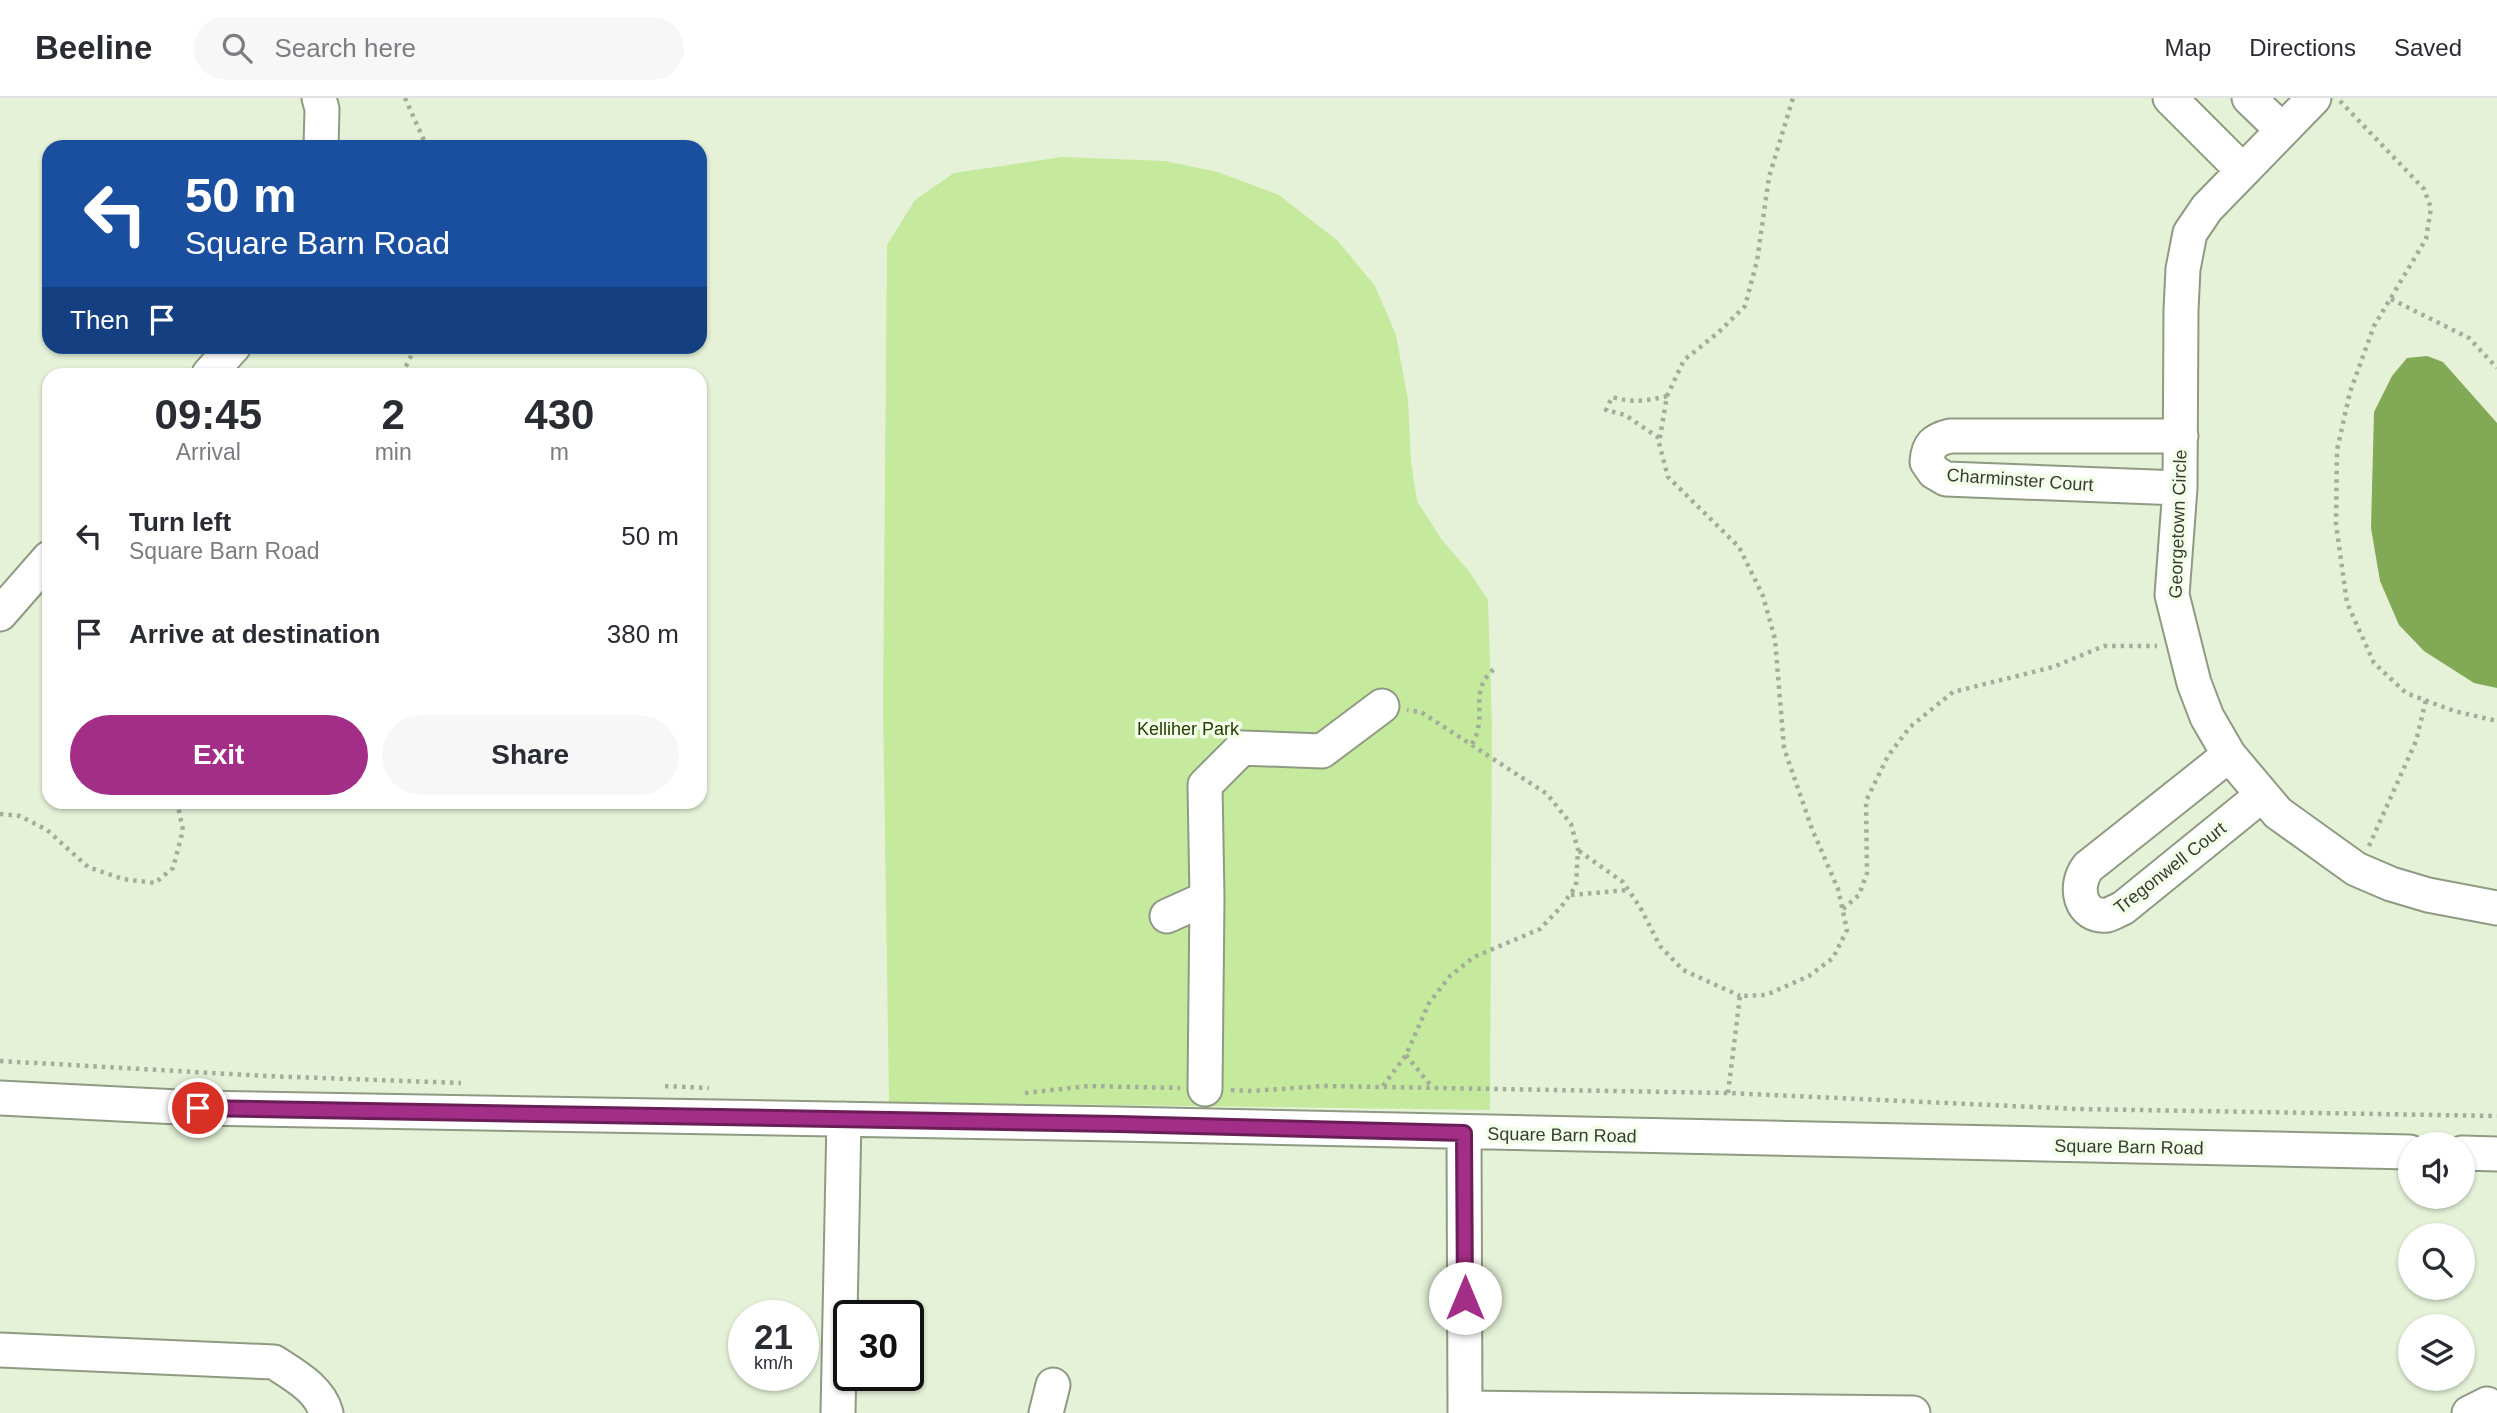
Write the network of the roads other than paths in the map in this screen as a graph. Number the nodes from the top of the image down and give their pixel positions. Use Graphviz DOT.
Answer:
graph roads {
  1 [pos="319,98"];
  2 [pos="2170,98"];
  3 [pos="2249,98"];
  4 [pos="2314,98"];
  5 [pos="2282,130"];
  6 [pos="321,140"];
  7 [pos="2242,170"];
  8 [pos="227,354"];
  9 [pos="214,368"];
  10 [pos="2181,436"];
  11 [pos="2180,488"];
  12 [pos="42,566"];
  13 [pos="0,614"];
  14 [pos="1382,706"];
  15 [pos="2229,755"];
  16 [pos="2261,796"];
  17 [pos="1207,898"];
  18 [pos="2497,908"];
  19 [pos="1167,916"];
  20 [pos="1205,1089"];
  21 [pos="0,1098"];
  22 [pos="844,1119"];
  23 [pos="1464,1133"];
  24 [pos="2398,1152"];
  25 [pos="2475,1153"];
  26 [pos="2497,1154"];
  27 [pos="0,1350"];
  28 [pos="1465,1410"];
  29 [pos="326,1413"];
  30 [pos="838,1413"];
  31 [pos="1913,1413"];
  1 -- 6 [label="street"];
  2 -- 7 [label="street"];
  3 -- 5 [label="street"];
  4 -- 5 [label="street, Georgetown Circle"];
  5 -- 7 [label="street, Georgetown Circle"];
  7 -- 10 [label="street, Georgetown Circle"];
  8 -- 9 [label="street"];
  10 -- 11 [label="street, Georgetown Circle"];
  10 -- 11 [label="street, Charminster Court"];
  11 -- 15 [label="street, Georgetown Circle"];
  12 -- 13 [label="street"];
  14 -- 17 [label="street"];
  15 -- 16 [label="street, Georgetown Circle"];
  15 -- 16 [label="street, Tregonwell Court"];
  16 -- 18 [label="street, Georgetown Circle"];
  17 -- 19 [label="street"];
  17 -- 20 [label="street"];
  21 -- 22 [label="street, Square Barn Road"];
  22 -- 23 [label="street, Square Barn Road"];
  22 -- 30 [label="street"];
  23 -- 24 [label="street, Square Barn Road"];
  23 -- 28 [label="street"];
  25 -- 26 [label="street"];
  27 -- 29 [label="street"];
  28 -- 31 [label="street"];
}
